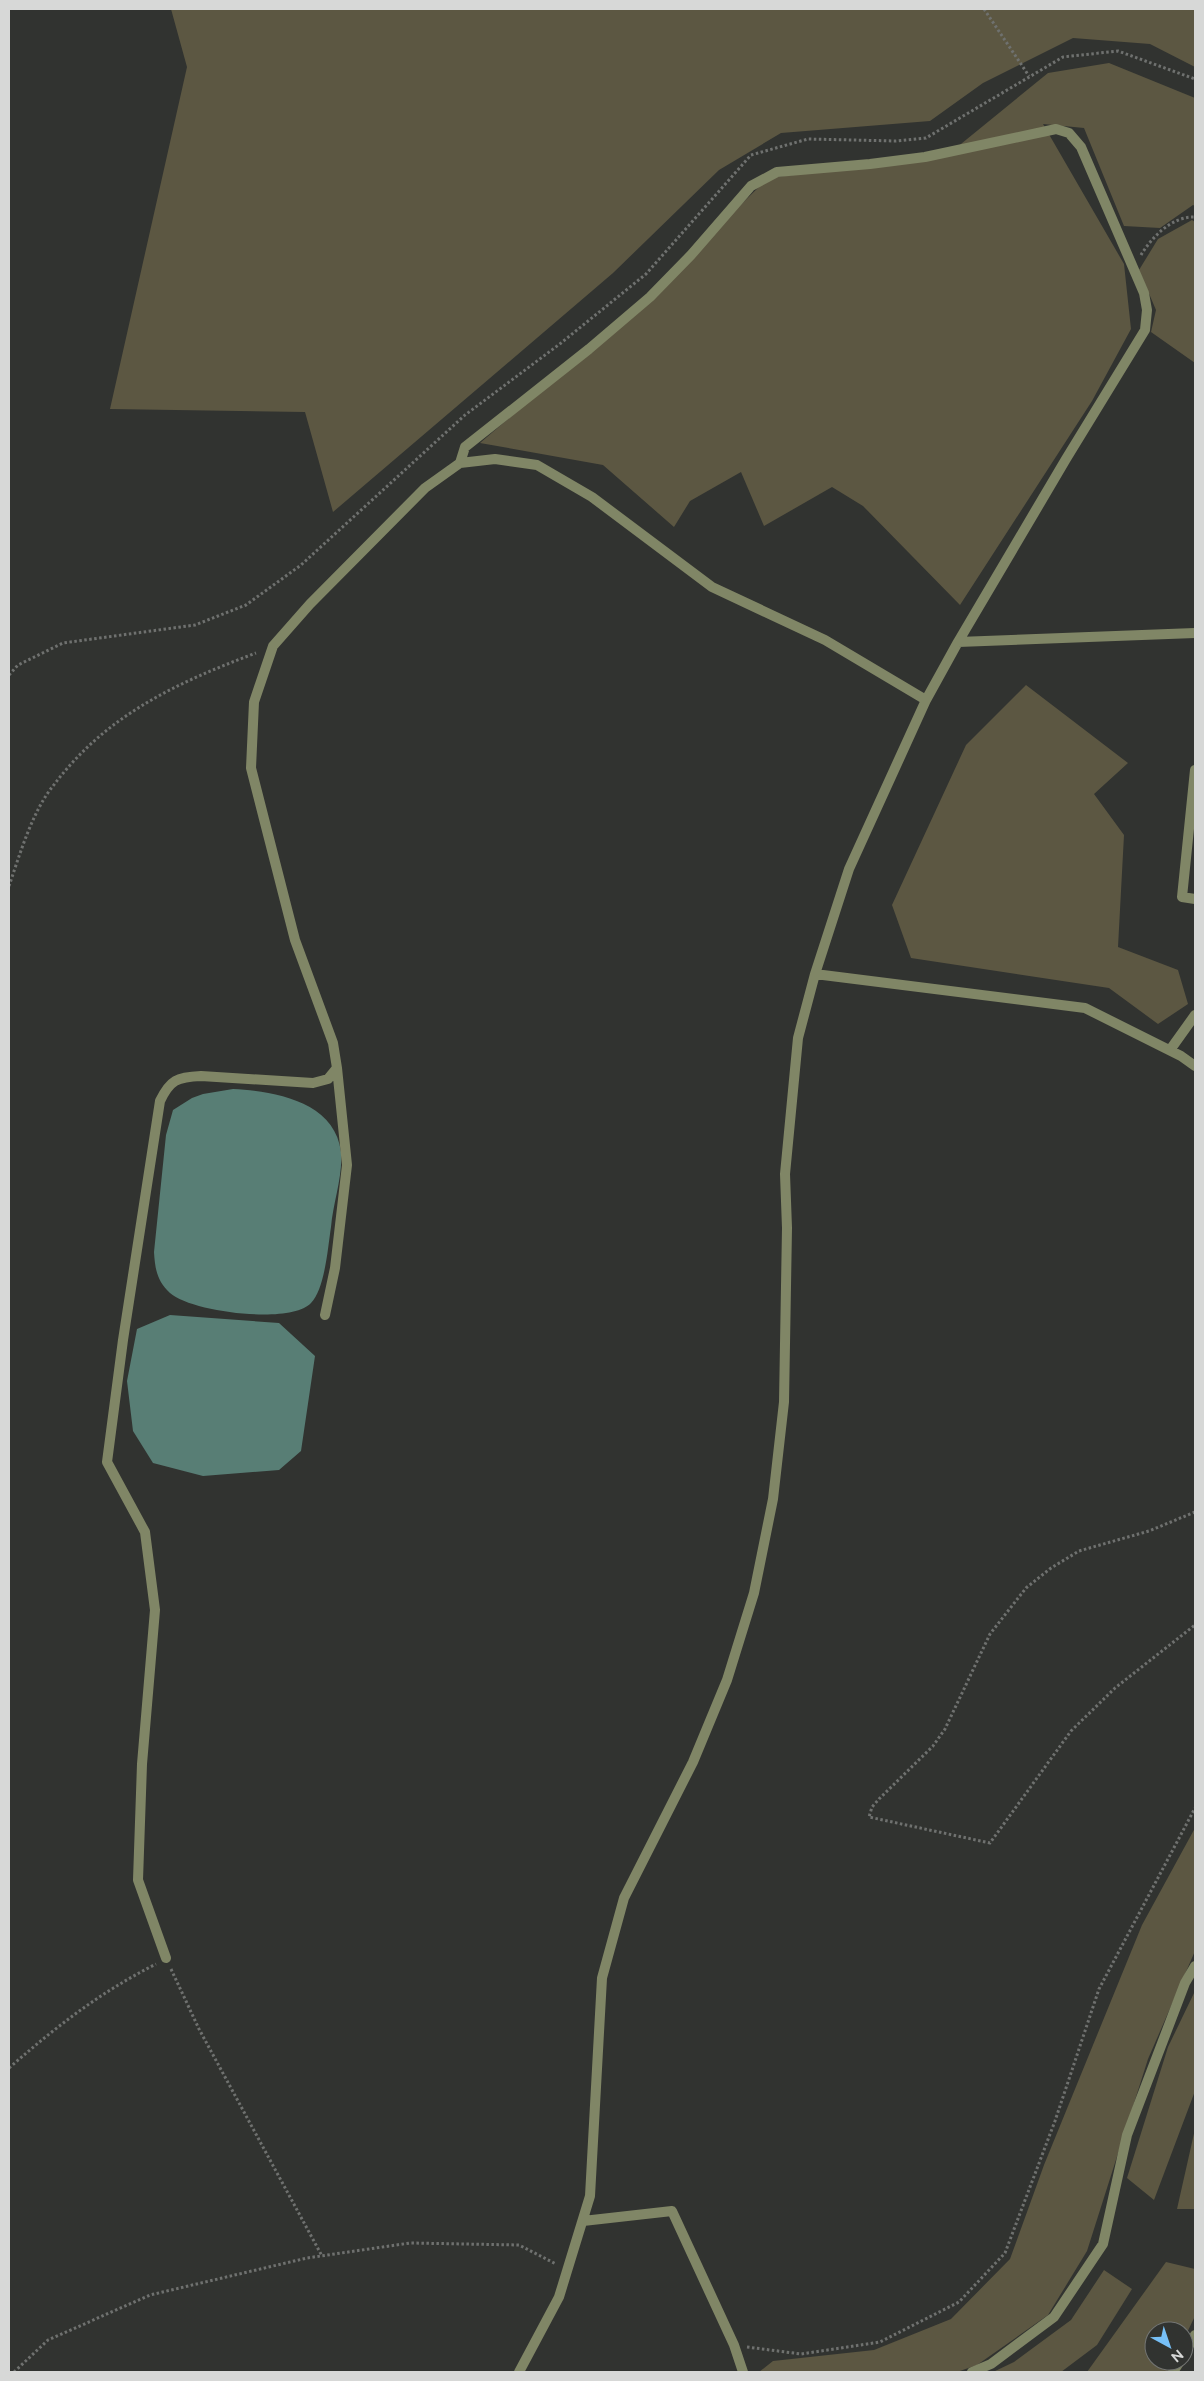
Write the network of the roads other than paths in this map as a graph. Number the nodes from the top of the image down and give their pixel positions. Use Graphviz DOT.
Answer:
graph roads {
  1 [pos="460,463"];
  2 [pos="1195,633"];
  3 [pos="958,642"];
  4 [pos="926,700"];
  5 [pos="1195,770"];
  6 [pos="1195,899"];
  7 [pos="816,974"];
  8 [pos="1195,1015"];
  9 [pos="1170,1050"];
  10 [pos="1195,1066"];
  11 [pos="337,1068"];
  12 [pos="325,1315"];
  13 [pos="166,1958"];
  14 [pos="1195,1966"];
  15 [pos="583,2221"];
  16 [pos="520,2369"];
  17 [pos="532,2372"];
  18 [pos="743,2372"];
  19 [pos="972,2372"];
  1 -- 3 [label="lane"];
  1 -- 4 [label="lane"];
  1 -- 11 [label="lane"];
  2 -- 3 [label="lane"];
  3 -- 4 [label="lane"];
  4 -- 7 [label="lane"];
  5 -- 6 [label="lane"];
  7 -- 9 [label="lane"];
  7 -- 15 [label="lane"];
  8 -- 9 [label="lane"];
  9 -- 10 [label="lane"];
  11 -- 12 [label="lane"];
  11 -- 13 [label="lane"];
  14 -- 19 [label="lane"];
  15 -- 16 [label="lane"];
  15 -- 18 [label="lane"];
  16 -- 17 [label="lane"];
}
